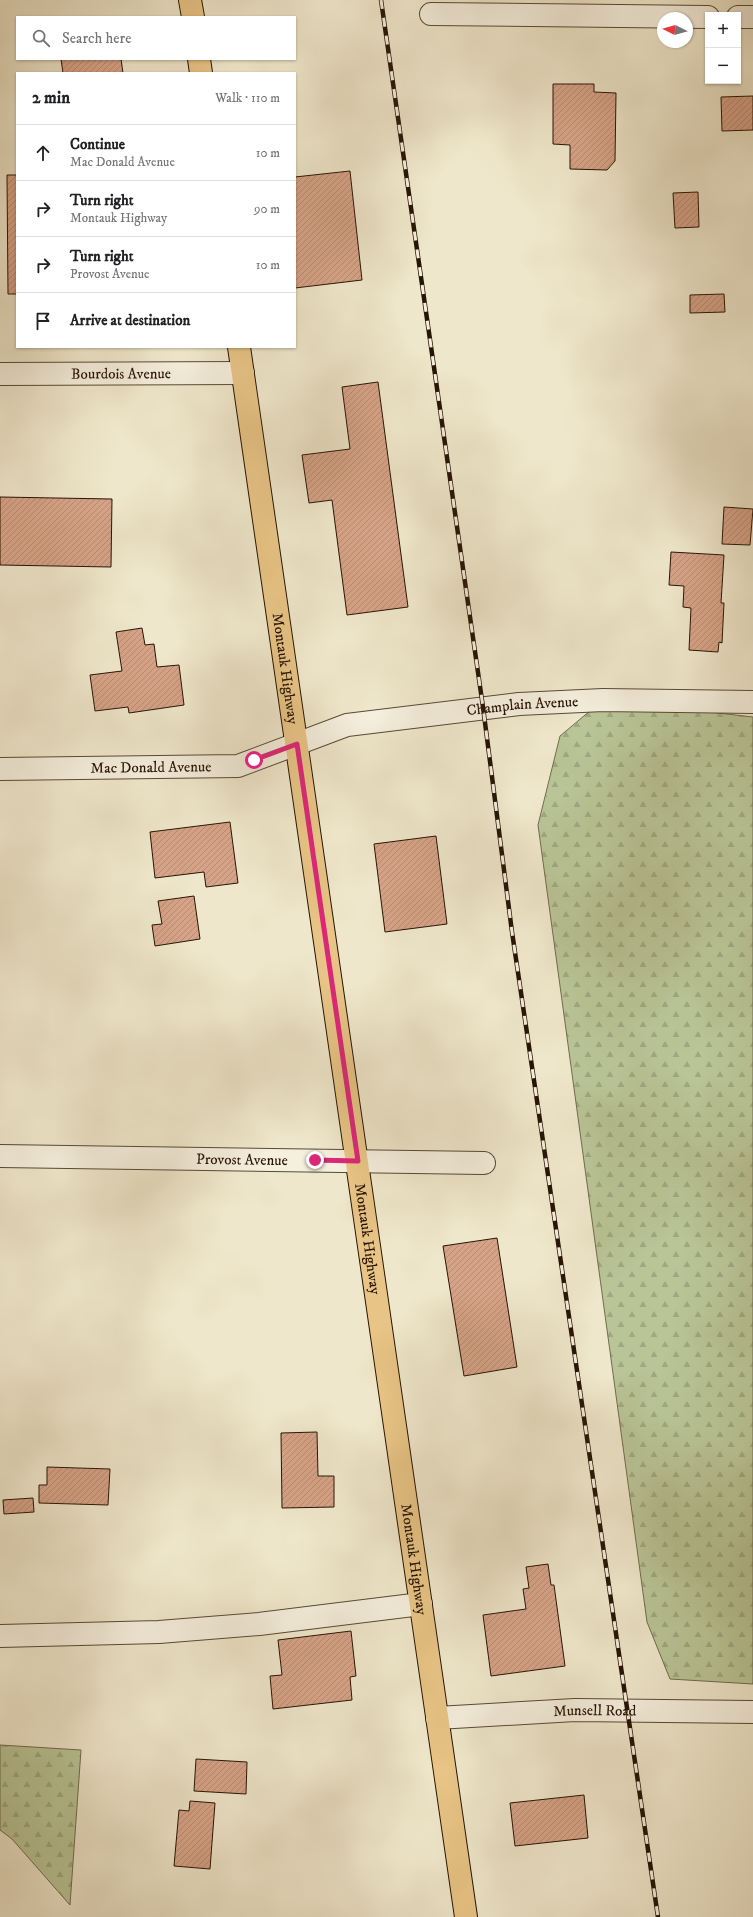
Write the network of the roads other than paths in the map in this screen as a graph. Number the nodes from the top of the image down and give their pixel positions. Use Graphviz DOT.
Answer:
graph roads {
  1 [pos="190,0"];
  2 [pos="430,14"];
  3 [pos="193,16"];
  4 [pos="705,17"];
  5 [pos="741,17"];
  6 [pos="753,17"];
  7 [pos="199,60"];
  8 [pos="201,72"];
  9 [pos="239,348"];
  10 [pos="243,373"];
  11 [pos="0,374"];
  12 [pos="753,702"];
  13 [pos="297,744"];
  14 [pos="0,769"];
  15 [pos="0,1156"];
  16 [pos="358,1161"];
  17 [pos="484,1164"];
  18 [pos="421,1604"];
  19 [pos="0,1636"];
  20 [pos="753,1712"];
  21 [pos="437,1718"];
  22 [pos="466,1917"];
  1 -- 3 [label="main road"];
  2 -- 4 [label="street"];
  5 -- 6 [label="street"];
  7 -- 8 [label="main road"];
  9 -- 10 [label="main road, Montauk Highway"];
  10 -- 11 [label="street, Bourdois Avenue"];
  10 -- 13 [label="main road, Montauk Highway"];
  12 -- 13 [label="street, Champlain Avenue"];
  13 -- 14 [label="street, Mac Donald Avenue"];
  13 -- 16 [label="main road, Montauk Highway"];
  15 -- 16 [label="street, Provost Avenue"];
  16 -- 17 [label="street, Provost Avenue"];
  16 -- 18 [label="main road, Montauk Highway"];
  18 -- 19 [label="street"];
  18 -- 21 [label="main road, Montauk Highway"];
  20 -- 21 [label="street, Munsell Road"];
  21 -- 22 [label="main road, Montauk Highway"];
}
